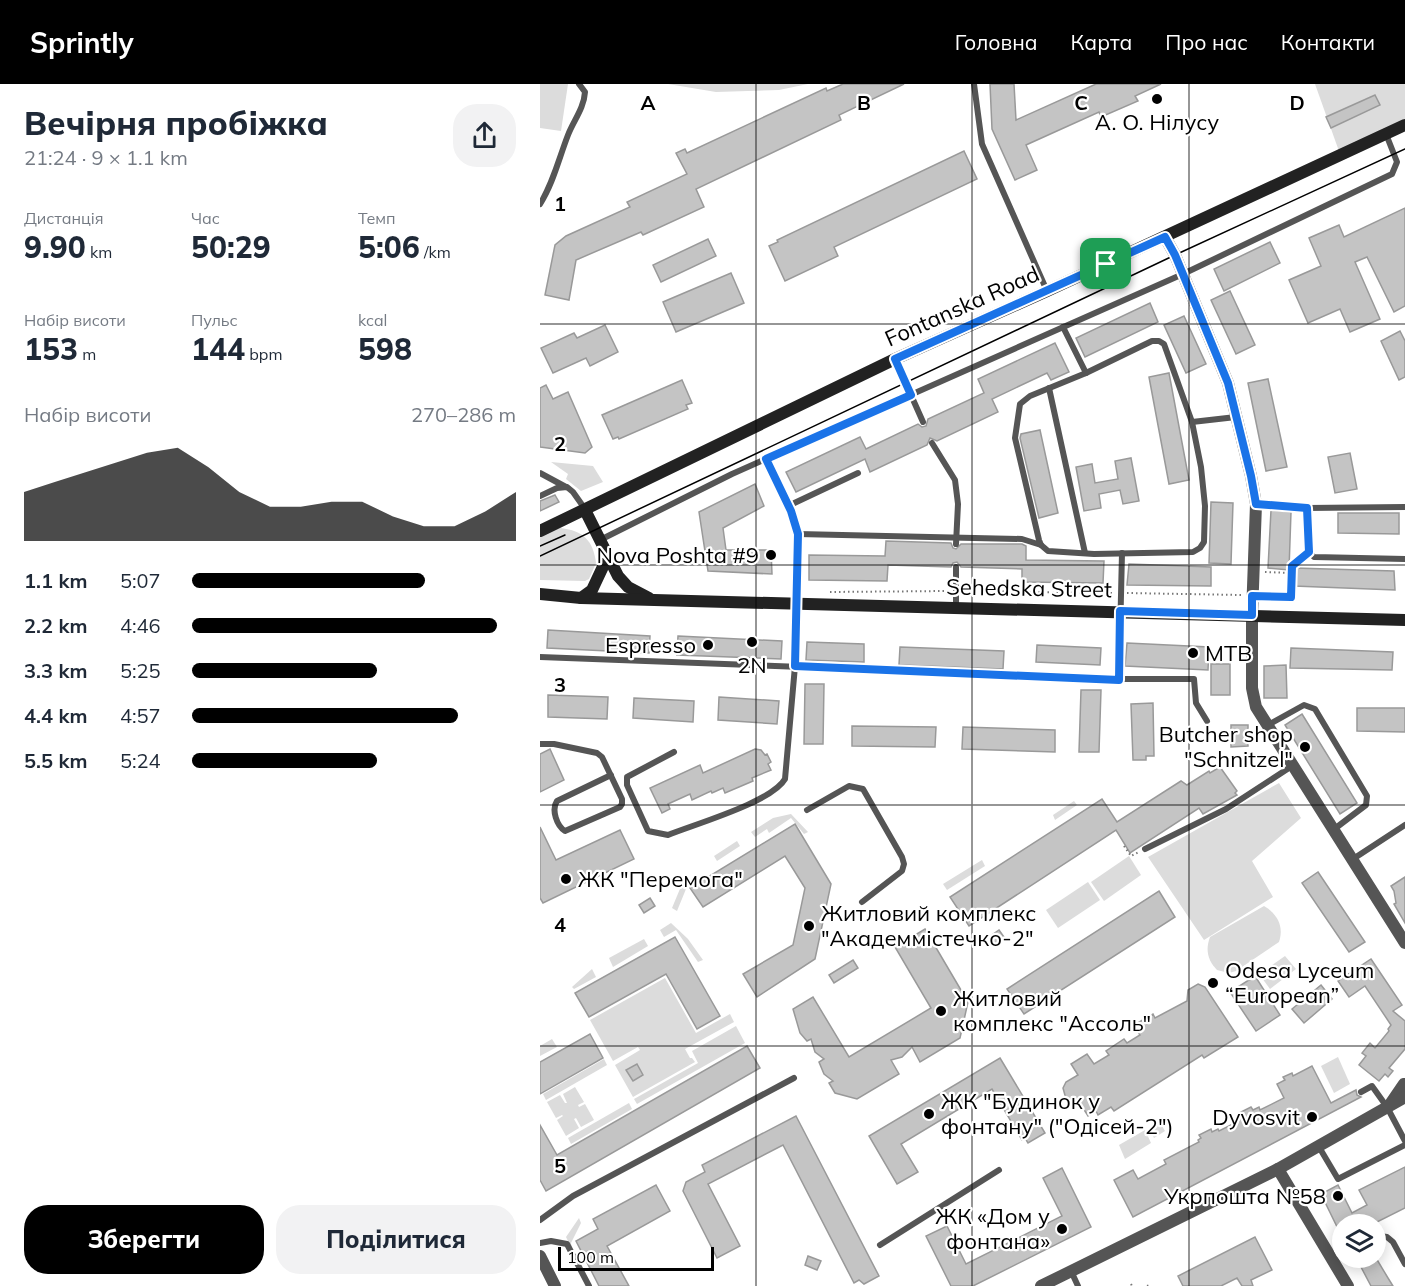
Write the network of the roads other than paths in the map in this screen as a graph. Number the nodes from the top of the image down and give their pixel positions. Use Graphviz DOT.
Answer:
graph roads {
  1 [pos="579,84"];
  2 [pos="974,84"];
  3 [pos="1405,125"];
  4 [pos="1386,134"];
  5 [pos="540,204"];
  6 [pos="1165,237"];
  7 [pos="1183,274"];
  8 [pos="1047,291"];
  9 [pos="1063,327"];
  10 [pos="895,359"];
  11 [pos="1086,373"];
  12 [pos="1049,388"];
  13 [pos="911,395"];
  14 [pos="1237,417"];
  15 [pos="923,422"];
  16 [pos="1192,422"];
  17 [pos="932,443"];
  18 [pos="766,459"];
  19 [pos="540,473"];
  20 [pos="858,473"];
  21 [pos="567,487"];
  22 [pos="540,496"];
  23 [pos="1256,504"];
  24 [pos="788,506"];
  25 [pos="1405,507"];
  26 [pos="1307,508"];
  27 [pos="585,510"];
  28 [pos="540,531"];
  29 [pos="798,534"];
  30 [pos="600,540"];
  31 [pos="957,541"];
  32 [pos="1041,545"];
  33 [pos="1085,553"];
  34 [pos="1122,553"];
  35 [pos="608,556"];
  36 [pos="1405,559"];
  37 [pos="956,567"];
  38 [pos="540,594"];
  39 [pos="581,598"];
  40 [pos="652,600"];
  41 [pos="797,603"];
  42 [pos="956,607"];
  43 [pos="1120,611"];
  44 [pos="1252,615"];
  45 [pos="1405,620"];
  46 [pos="540,657"];
  47 [pos="795,666"];
  48 [pos="1119,680"];
  49 [pos="1207,721"];
  50 [pos="1268,725"];
  51 [pos="540,744"];
  52 [pos="674,752"];
  53 [pos="1292,766"];
  54 [pos="611,775"];
  55 [pos="807,810"];
  56 [pos="1405,825"];
  57 [pos="1332,830"];
  58 [pos="1145,849"];
  59 [pos="1353,860"];
  60 [pos="862,902"];
  61 [pos="1405,943"];
  62 [pos="794,1078"];
  63 [pos="1405,1086"];
  64 [pos="1361,1092"];
  65 [pos="1388,1106"];
  66 [pos="1405,1143"];
  67 [pos="1319,1147"];
  68 [pos="1278,1169"];
  69 [pos="999,1170"];
  70 [pos="540,1220"];
  71 [pos="1386,1237"];
  72 [pos="540,1243"];
  73 [pos="880,1245"];
  74 [pos="1332,1250"];
  75 [pos="540,1256"];
  76 [pos="1405,1264"];
  77 [pos="1341,1268"];
  78 [pos="1071,1271"];
  79 [pos="555,1286"];
  80 [pos="589,1286"];
  81 [pos="1041,1286"];
  82 [pos="1078,1286"];
  83 [pos="1348,1286"];
  1 -- 5 [label="lane"];
  2 -- 8 [label="lane"];
  3 -- 4 [label="main road, Fontanska Road"];
  4 -- 6 [label="main road, Fontanska Road"];
  4 -- 7 [label="lane"];
  6 -- 7 [label="street"];
  6 -- 8 [label="main road, Fontanska Road"];
  7 -- 9 [label="lane"];
  7 -- 14 [label="street"];
  8 -- 10 [label="main road, Fontanska Road"];
  9 -- 11 [label="lane"];
  9 -- 13 [label="lane"];
  10 -- 13 [label="lane"];
  10 -- 27 [label="main road, Fontanska Road"];
  11 -- 12 [label="lane"];
  11 -- 16 [label="lane"];
  12 -- 32 [label="lane"];
  12 -- 33 [label="lane"];
  13 -- 15 [label="lane"];
  13 -- 18 [label="lane"];
  14 -- 16 [label="lane"];
  14 -- 23 [label="street"];
  16 -- 34 [label="lane"];
  17 -- 31 [label="lane"];
  18 -- 24 [label="lane"];
  18 -- 30 [label="lane"];
  19 -- 21 [label="lane"];
  20 -- 24 [label="lane"];
  21 -- 22 [label="lane"];
  21 -- 27 [label="lane"];
  23 -- 26 [label="lane"];
  23 -- 44 [label="street"];
  24 -- 29 [label="lane"];
  25 -- 26 [label="lane"];
  26 -- 36 [label="lane"];
  27 -- 28 [label="main road, Fontanska Road"];
  27 -- 30 [label="main road, Sehedska Street"];
  29 -- 31 [label="lane"];
  29 -- 41 [label="lane"];
  30 -- 35 [label="main road, Sehedska Street"];
  31 -- 32 [label="lane"];
  32 -- 33 [label="lane"];
  33 -- 34 [label="lane"];
  34 -- 43 [label="lane"];
  35 -- 39 [label="main road"];
  35 -- 40 [label="main road, Sehedska Street"];
  37 -- 42 [label="lane"];
  38 -- 39 [label="main road, Sehedska Street"];
  39 -- 40 [label="main road, Sehedska Street"];
  40 -- 41 [label="main road, Sehedska Street"];
  41 -- 42 [label="main road, Sehedska Street"];
  41 -- 47 [label="lane"];
  42 -- 43 [label="main road, Sehedska Street"];
  43 -- 44 [label="main road, Sehedska Street"];
  43 -- 48 [label="lane"];
  44 -- 45 [label="main road, Sehedska Street"];
  44 -- 50 [label="street"];
  46 -- 47 [label="lane"];
  47 -- 48 [label="lane"];
  47 -- 52 [label="lane"];
  48 -- 49 [label="lane"];
  50 -- 53 [label="street"];
  50 -- 57 [label="lane"];
  51 -- 54 [label="lane"];
  53 -- 57 [label="street"];
  53 -- 58 [label="lane"];
  54 -- 54 [label="lane"];
  55 -- 60 [label="lane"];
  56 -- 59 [label="lane"];
  57 -- 59 [label="street"];
  59 -- 61 [label="street"];
  62 -- 70 [label="lane"];
  63 -- 65 [label="street"];
  64 -- 65 [label="lane"];
  65 -- 66 [label="lane"];
  65 -- 67 [label="street"];
  66 -- 67 [label="lane"];
  67 -- 68 [label="street"];
  68 -- 74 [label="street"];
  68 -- 78 [label="street"];
  69 -- 73 [label="lane"];
  71 -- 76 [label="lane"];
  72 -- 80 [label="lane"];
  75 -- 79 [label="street"];
  77 -- 83 [label="street"];
  78 -- 81 [label="street"];
  78 -- 82 [label="lane"];
}
